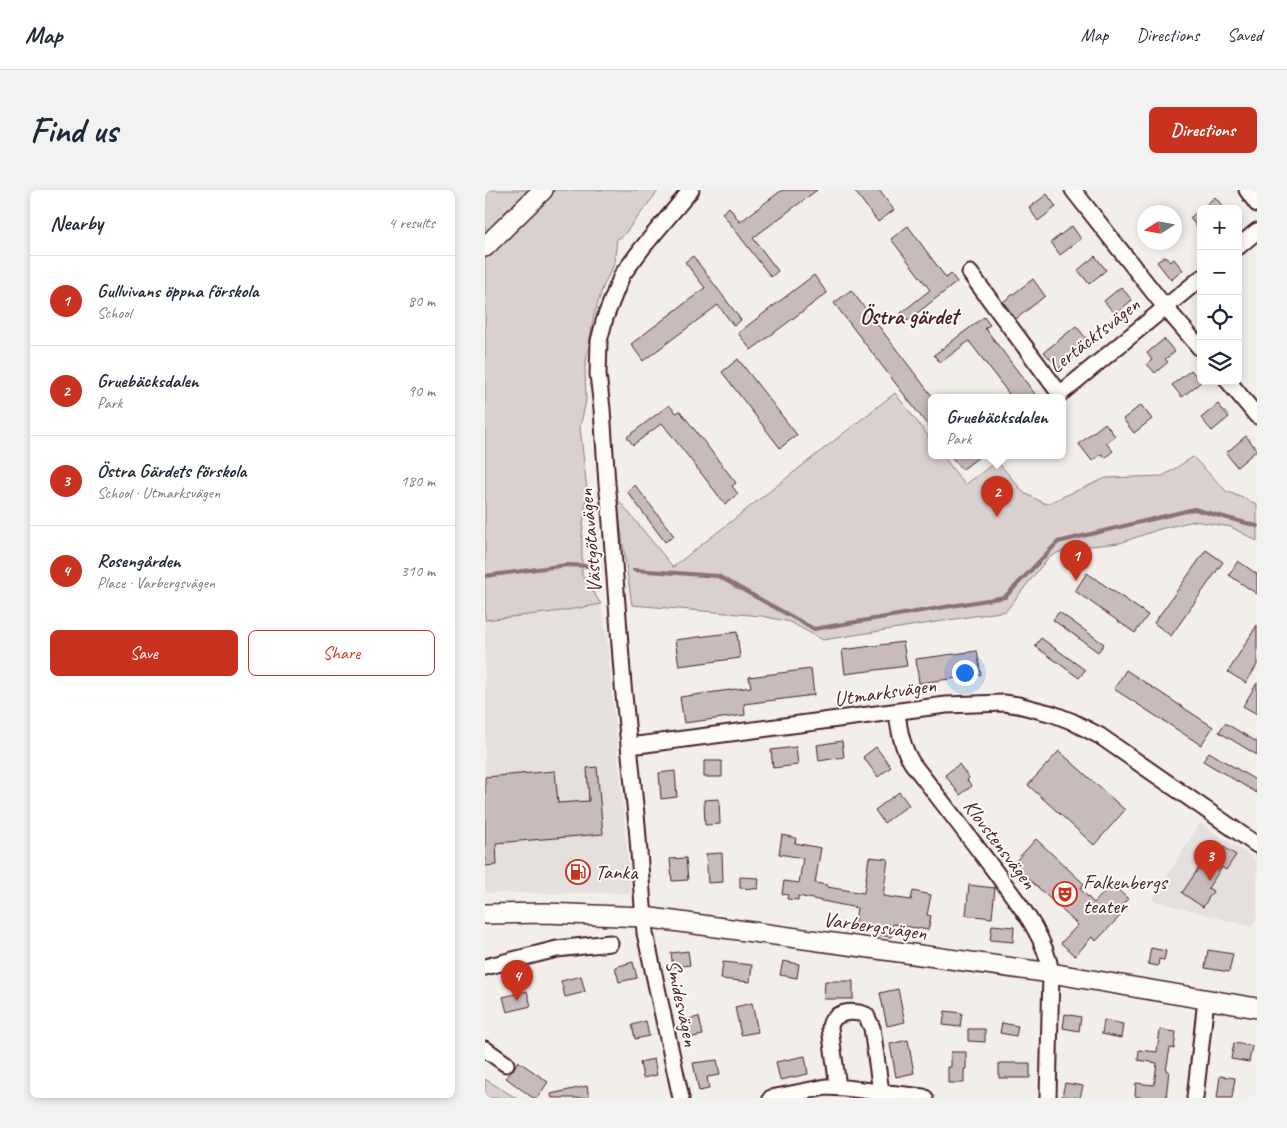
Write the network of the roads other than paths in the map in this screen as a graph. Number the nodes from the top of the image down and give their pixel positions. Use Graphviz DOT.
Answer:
graph roads {
  1 [pos="543,190"];
  2 [pos="691,190"];
  3 [pos="1073,190"];
  4 [pos="1247,190"];
  5 [pos="1257,204"];
  6 [pos="1257,231"];
  7 [pos="1242,244"];
  8 [pos="485,247"];
  9 [pos="970,272"];
  10 [pos="1197,281"];
  11 [pos="1165,307"];
  12 [pos="1197,344"];
  13 [pos="1231,385"];
  14 [pos="1257,416"];
  15 [pos="897,712"];
  16 [pos="630,746"];
  17 [pos="1257,845"];
  18 [pos="485,914"];
  19 [pos="644,917"];
  20 [pos="611,943"];
  21 [pos="485,967"];
  22 [pos="1051,973"];
  23 [pos="1206,1000"];
  24 [pos="1257,1008"];
  25 [pos="485,1049"];
  26 [pos="507,1064"];
  27 [pos="838,1087"];
  28 [pos="881,1092"];
  29 [pos="681,1098"];
  30 [pos="771,1098"];
  31 [pos="925,1098"];
  32 [pos="1048,1098"];
  33 [pos="1195,1098"];
  1 -- 8 [label="main road"];
  2 -- 16 [label="street, Västgötavägen"];
  3 -- 11 [label="street"];
  4 -- 5 [label="street"];
  6 -- 7 [label="street"];
  9 -- 11 [label="street, Lertäcktsvägen"];
  10 -- 11 [label="street, Lertäcktsvägen"];
  11 -- 12 [label="street"];
  13 -- 14 [label="street"];
  15 -- 16 [label="street, Utmarksvägen"];
  15 -- 17 [label="street, Utmarksvägen"];
  15 -- 22 [label="street, Klovstensvägen"];
  16 -- 19 [label="street, Västgötavägen"];
  18 -- 19 [label="main road, Varbergsvägen"];
  19 -- 22 [label="main road, Varbergsvägen"];
  19 -- 29 [label="street, Smidesvägen"];
  20 -- 21 [label="street"];
  22 -- 23 [label="main road, Varbergsvägen"];
  22 -- 32 [label="street, Klovstensvägen"];
  23 -- 24 [label="main road, Varbergsvägen"];
  23 -- 33 [label="street"];
  25 -- 26 [label="street"];
  27 -- 28 [label="street"];
  27 -- 28 [label="street"];
  27 -- 30 [label="street"];
  28 -- 31 [label="street"];
}
